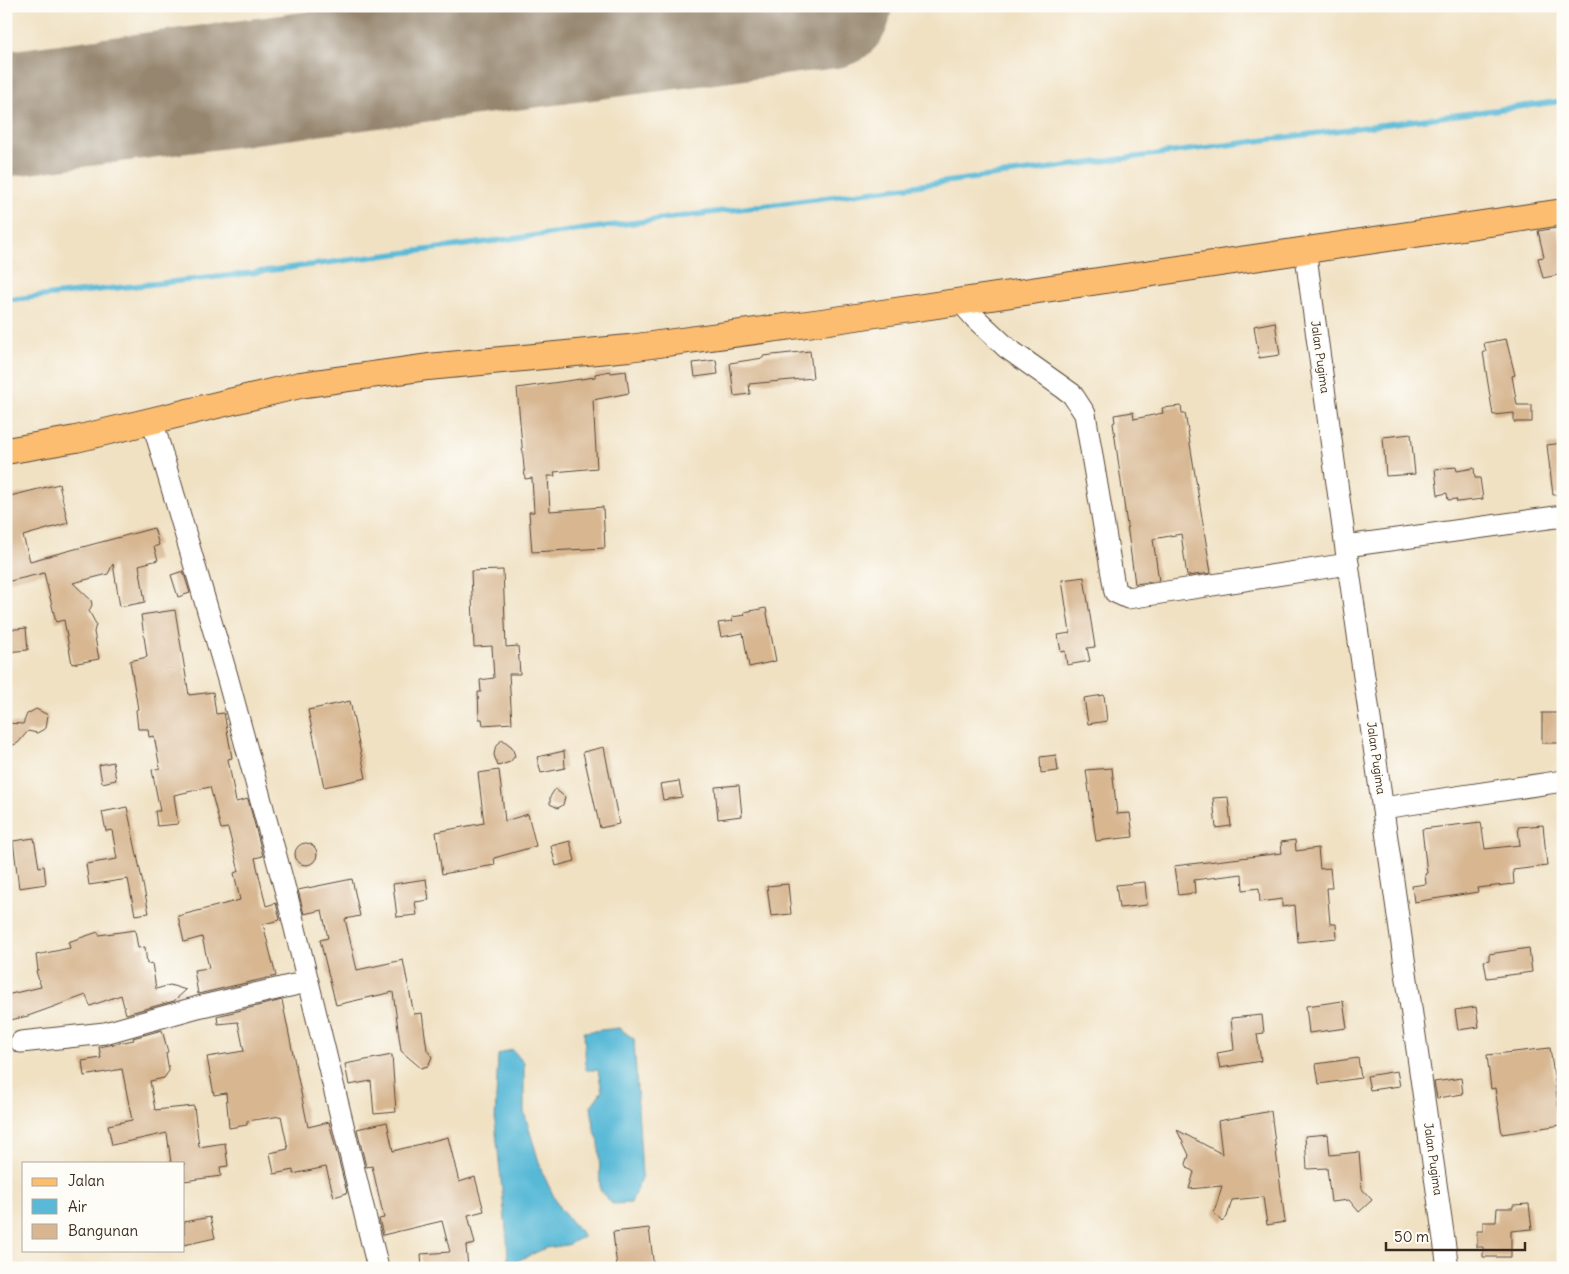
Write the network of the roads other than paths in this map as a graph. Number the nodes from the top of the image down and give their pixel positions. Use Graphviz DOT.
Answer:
graph roads {
  1 [pos="1563,212"];
  2 [pos="1305,249"];
  3 [pos="960,301"];
  4 [pos="152,420"];
  5 [pos="6,451"];
  6 [pos="1563,516"];
  7 [pos="1347,555"];
  8 [pos="1563,781"];
  9 [pos="1383,808"];
  10 [pos="307,982"];
  11 [pos="20,1042"];
  12 [pos="378,1268"];
  13 [pos="1448,1268"];
  1 -- 2 [label="main road"];
  2 -- 3 [label="main road"];
  2 -- 7 [label="street, Jalan Pugima"];
  3 -- 4 [label="main road"];
  3 -- 7 [label="street"];
  4 -- 5 [label="main road"];
  4 -- 10 [label="street"];
  6 -- 7 [label="street"];
  7 -- 9 [label="street, Jalan Pugima"];
  8 -- 9 [label="street"];
  9 -- 13 [label="street, Jalan Pugima"];
  10 -- 11 [label="street"];
  10 -- 12 [label="street"];
}
